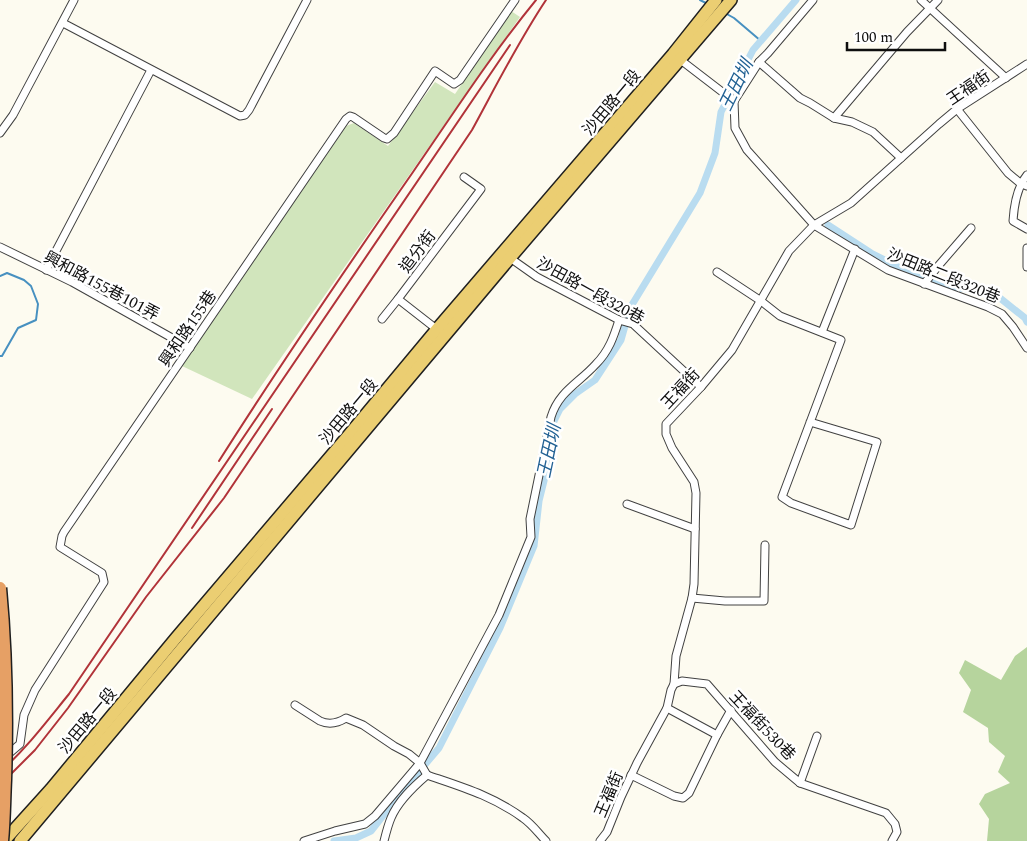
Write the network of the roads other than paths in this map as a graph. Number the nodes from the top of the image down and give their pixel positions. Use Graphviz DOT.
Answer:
graph roads {
  1 [pos="74,0"];
  2 [pos="307,0"];
  3 [pos="515,0"];
  4 [pos="716,0"];
  5 [pos="731,0"];
  6 [pos="813,0"];
  7 [pos="921,0"];
  8 [pos="938,0"];
  9 [pos="930,9"];
  10 [pos="63,23"];
  11 [pos="676,57"];
  12 [pos="758,62"];
  13 [pos="1027,64"];
  14 [pos="151,70"];
  15 [pos="1006,78"];
  16 [pos="734,101"];
  17 [pos="957,109"];
  18 [pos="834,118"];
  19 [pos="0,133"];
  20 [pos="901,158"];
  21 [pos="590,159"];
  22 [pos="1027,175"];
  23 [pos="464,177"];
  24 [pos="1024,185"];
  25 [pos="814,225"];
  26 [pos="971,228"];
  27 [pos="1027,229"];
  28 [pos="0,247"];
  29 [pos="1027,248"];
  30 [pos="855,250"];
  31 [pos="510,258"];
  32 [pos="1027,267"];
  33 [pos="46,270"];
  34 [pos="717,272"];
  35 [pos="924,284"];
  36 [pos="398,300"];
  37 [pos="761,301"];
  38 [pos="382,319"];
  39 [pos="619,320"];
  40 [pos="822,332"];
  41 [pos="441,333"];
  42 [pos="190,348"];
  43 [pos="1027,348"];
  44 [pos="701,387"];
  45 [pos="810,422"];
  46 [pos="627,504"];
  47 [pos="695,529"];
  48 [pos="765,545"];
  49 [pos="0,588"];
  50 [pos="692,598"];
  51 [pos="674,684"];
  52 [pos="295,705"];
  53 [pos="667,708"];
  54 [pos="731,710"];
  55 [pos="716,735"];
  56 [pos="817,736"];
  57 [pos="0,761"];
  58 [pos="420,763"];
  59 [pos="427,775"];
  60 [pos="631,775"];
  61 [pos="800,782"];
  62 [pos="5,838"];
  63 [pos="20,841"];
  64 [pos="304,841"];
  65 [pos="384,841"];
  66 [pos="546,841"];
  67 [pos="600,841"];
  68 [pos="892,841"];
  1 -- 10 [label="street"];
  2 -- 14 [label="street"];
  3 -- 42 [label="street, 興和路155巷"];
  4 -- 11 [label="main road, 沙田路一段"];
  5 -- 11 [label="main road, 沙田路一段"];
  6 -- 12 [label="street"];
  7 -- 9 [label="street"];
  8 -- 9 [label="street"];
  9 -- 15 [label="street"];
  9 -- 18 [label="street"];
  10 -- 14 [label="street"];
  10 -- 19 [label="street"];
  11 -- 16 [label="street"];
  11 -- 21 [label="main road, 沙田路一段"];
  12 -- 16 [label="street"];
  12 -- 18 [label="street"];
  13 -- 15 [label="street, 王福街"];
  14 -- 33 [label="street"];
  15 -- 17 [label="street, 王福街"];
  16 -- 25 [label="street"];
  17 -- 20 [label="street, 王福街"];
  17 -- 24 [label="street"];
  18 -- 20 [label="street"];
  20 -- 25 [label="street, 王福街"];
  21 -- 31 [label="main road, 沙田路一段"];
  21 -- 41 [label="main road, 沙田路一段"];
  22 -- 24 [label="street"];
  23 -- 36 [label="street, 追分街"];
  24 -- 27 [label="street"];
  25 -- 30 [label="street, 沙田路二段320巷"];
  25 -- 37 [label="street, 王福街"];
  26 -- 35 [label="street"];
  28 -- 33 [label="street, 興和路155巷101弄"];
  29 -- 32 [label="street"];
  30 -- 35 [label="street, 沙田路二段320巷"];
  30 -- 40 [label="street"];
  31 -- 39 [label="street, 沙田路一段320巷"];
  31 -- 41 [label="main road, 沙田路一段"];
  33 -- 42 [label="street, 興和路155巷101弄"];
  34 -- 37 [label="street"];
  35 -- 43 [label="street, 沙田路二段320巷"];
  36 -- 38 [label="street"];
  36 -- 41 [label="street"];
  37 -- 40 [label="street"];
  37 -- 44 [label="street, 王福街"];
  39 -- 44 [label="street, 沙田路一段320巷"];
  39 -- 58 [label="street"];
  40 -- 45 [label="street"];
  41 -- 62 [label="main road, 沙田路一段"];
  41 -- 63 [label="main road, 沙田路一段"];
  42 -- 57 [label="street, 興和路155巷"];
  44 -- 47 [label="street, 王福街"];
  45 -- 45 [label="street"];
  46 -- 47 [label="street"];
  47 -- 50 [label="street, 王福街"];
  48 -- 50 [label="street"];
  49 -- 62 [label="highway, bridge"];
  50 -- 51 [label="street, 王福街"];
  51 -- 53 [label="street, 王福街"];
  51 -- 54 [label="street, 王福街530巷"];
  52 -- 58 [label="street"];
  53 -- 55 [label="street"];
  53 -- 60 [label="street, 王福街"];
  54 -- 55 [label="street"];
  54 -- 61 [label="street, 王福街530巷"];
  55 -- 60 [label="street"];
  56 -- 61 [label="street"];
  58 -- 59 [label="street"];
  58 -- 64 [label="street"];
  59 -- 65 [label="street"];
  59 -- 66 [label="street"];
  60 -- 67 [label="street, 王福街"];
  61 -- 68 [label="street, 王福街530巷"];
  62 -- 63 [label="street"];
}
